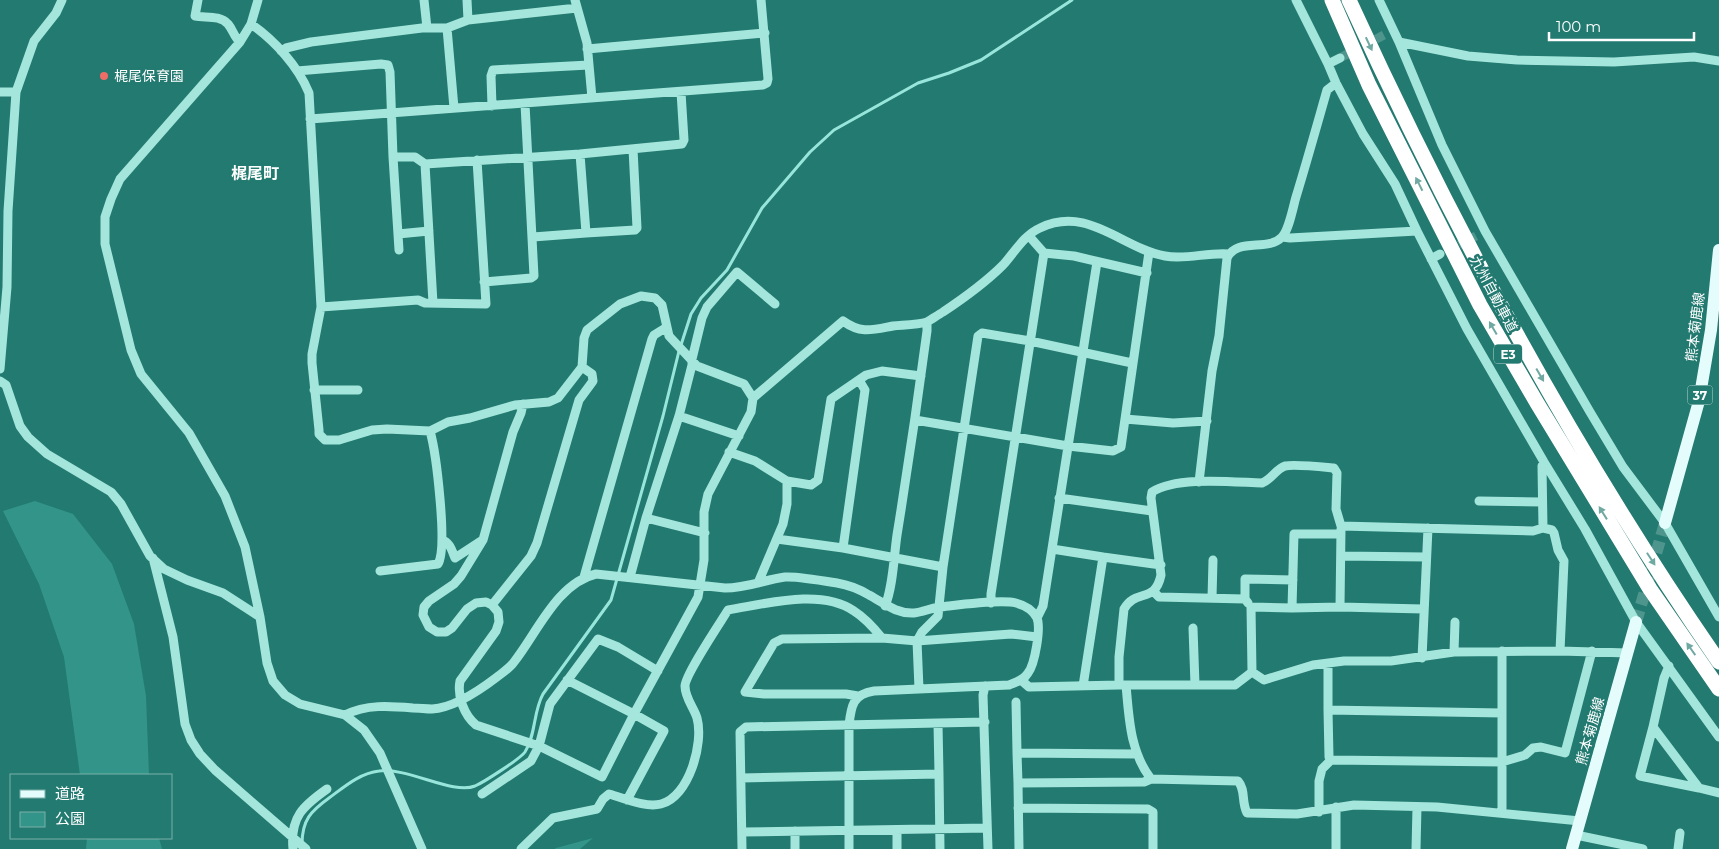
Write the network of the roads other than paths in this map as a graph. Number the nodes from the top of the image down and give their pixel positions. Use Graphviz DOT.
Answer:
graph roads {
  1 [pos="62,0"];
  2 [pos="198,0"];
  3 [pos="258,0"];
  4 [pos="424,0"];
  5 [pos="467,0"];
  6 [pos="761,0"];
  7 [pos="1296,0"];
  8 [pos="1332,0"];
  9 [pos="1349,0"];
  10 [pos="1379,0"];
  11 [pos="576,4"];
  12 [pos="468,20"];
  13 [pos="252,24"];
  14 [pos="427,28"];
  15 [pos="447,28"];
  16 [pos="765,33"];
  17 [pos="240,42"];
  18 [pos="1399,42"];
  19 [pos="588,49"];
  20 [pos="281,51"];
  21 [pos="1340,58"];
  22 [pos="1719,61"];
  23 [pos="1328,64"];
  24 [pos="589,65"];
  25 [pos="298,71"];
  26 [pos="1336,83"];
  27 [pos="0,92"];
  28 [pos="16,92"];
  29 [pos="681,92"];
  30 [pos="592,98"];
  31 [pos="525,104"];
  32 [pos="492,106"];
  33 [pos="454,108"];
  34 [pos="392,113"];
  35 [pos="310,119"];
  36 [pos="633,149"];
  37 [pos="580,154"];
  38 [pos="393,157"];
  39 [pos="528,157"];
  40 [pos="477,160"];
  41 [pos="425,164"];
  42 [pos="1417,231"];
  43 [pos="1485,231"];
  44 [pos="429,232"];
  45 [pos="586,233"];
  46 [pos="398,234"];
  47 [pos="1029,236"];
  48 [pos="1476,236"];
  49 [pos="533,237"];
  50 [pos="1282,237"];
  51 [pos="399,250"];
  52 [pos="1719,250"];
  53 [pos="1149,252"];
  54 [pos="1044,253"];
  55 [pos="1229,254"];
  56 [pos="1440,254"];
  57 [pos="1431,259"];
  58 [pos="1097,262"];
  59 [pos="1147,274"];
  60 [pos="484,282"];
  61 [pos="433,302"];
  62 [pos="775,304"];
  63 [pos="321,308"];
  64 [pos="927,322"];
  65 [pos="667,327"];
  66 [pos="1030,341"];
  67 [pos="1082,352"];
  68 [pos="692,359"];
  69 [pos="1132,363"];
  70 [pos="582,367"];
  71 [pos="0,369"];
  72 [pos="921,376"];
  73 [pos="0,380"];
  74 [pos="859,380"];
  75 [pos="314,390"];
  76 [pos="358,390"];
  77 [pos="753,398"];
  78 [pos="523,404"];
  79 [pos="679,416"];
  80 [pos="1125,419"];
  81 [pos="915,420"];
  82 [pos="1207,421"];
  83 [pos="965,429"];
  84 [pos="430,431"];
  85 [pos="739,436"];
  86 [pos="1015,437"];
  87 [pos="1068,446"];
  88 [pos="729,452"];
  89 [pos="1544,462"];
  90 [pos="787,481"];
  91 [pos="1199,482"];
  92 [pos="1060,498"];
  93 [pos="1479,501"];
  94 [pos="1542,502"];
  95 [pos="1152,512"];
  96 [pos="646,518"];
  97 [pos="1665,523"];
  98 [pos="1428,528"];
  99 [pos="1543,528"];
  100 [pos="1341,530"];
  101 [pos="705,533"];
  102 [pos="777,539"];
  103 [pos="442,540"];
  104 [pos="483,540"];
  105 [pos="843,548"];
  106 [pos="1052,549"];
  107 [pos="1340,556"];
  108 [pos="1103,557"];
  109 [pos="152,558"];
  110 [pos="893,558"];
  111 [pos="1426,558"];
  112 [pos="1214,560"];
  113 [pos="1161,565"];
  114 [pos="944,567"];
  115 [pos="380,571"];
  116 [pos="584,577"];
  117 [pos="630,577"];
  118 [pos="1293,580"];
  119 [pos="758,583"];
  120 [pos="701,585"];
  121 [pos="1154,592"];
  122 [pos="1212,598"];
  123 [pos="1245,599"];
  124 [pos="991,603"];
  125 [pos="492,605"];
  126 [pos="885,606"];
  127 [pos="939,607"];
  128 [pos="1251,607"];
  129 [pos="1340,607"];
  130 [pos="1292,608"];
  131 [pos="1423,609"];
  132 [pos="1719,617"];
  133 [pos="260,618"];
  134 [pos="1037,618"];
  135 [pos="1455,622"];
  136 [pos="1636,622"];
  137 [pos="1194,628"];
  138 [pos="1037,637"];
  139 [pos="882,638"];
  140 [pos="917,641"];
  141 [pos="1560,650"];
  142 [pos="1592,651"];
  143 [pos="1454,652"];
  144 [pos="1502,652"];
  145 [pos="1628,652"];
  146 [pos="1422,658"];
  147 [pos="1719,662"];
  148 [pos="1328,663"];
  149 [pos="1669,666"];
  150 [pos="658,671"];
  151 [pos="1252,672"];
  152 [pos="567,680"];
  153 [pos="1021,680"];
  154 [pos="1122,685"];
  155 [pos="1196,685"];
  156 [pos="985,686"];
  157 [pos="1083,686"];
  158 [pos="919,689"];
  159 [pos="1719,689"];
  160 [pos="858,696"];
  161 [pos="461,700"];
  162 [pos="1016,702"];
  163 [pos="1328,710"];
  164 [pos="1502,713"];
  165 [pos="634,714"];
  166 [pos="345,715"];
  167 [pos="985,722"];
  168 [pos="849,724"];
  169 [pos="938,724"];
  170 [pos="1653,727"];
  171 [pos="1719,737"];
  172 [pos="536,745"];
  173 [pos="1017,753"];
  174 [pos="1136,754"];
  175 [pos="1330,760"];
  176 [pos="1502,762"];
  177 [pos="939,774"];
  178 [pos="849,776"];
  179 [pos="741,778"];
  180 [pos="1151,779"];
  181 [pos="1018,783"];
  182 [pos="327,788"];
  183 [pos="1699,788"];
  184 [pos="1719,793"];
  185 [pos="482,794"];
  186 [pos="627,800"];
  187 [pos="1336,807"];
  188 [pos="1417,807"];
  189 [pos="1018,808"];
  190 [pos="1319,812"];
  191 [pos="1502,813"];
  192 [pos="1580,821"];
  193 [pos="987,828"];
  194 [pos="939,829"];
  195 [pos="896,830"];
  196 [pos="849,831"];
  197 [pos="742,832"];
  198 [pos="795,832"];
  199 [pos="1680,833"];
  200 [pos="1576,835"];
  201 [pos="294,843"];
  202 [pos="306,849"];
  203 [pos="422,849"];
  204 [pos="521,849"];
  205 [pos="742,849"];
  206 [pos="795,849"];
  207 [pos="849,849"];
  208 [pos="897,849"];
  209 [pos="940,849"];
  210 [pos="988,849"];
  211 [pos="1019,849"];
  212 [pos="1153,849"];
  213 [pos="1336,849"];
  214 [pos="1416,849"];
  215 [pos="1572,849"];
  216 [pos="1643,849"];
  217 [pos="1678,849"];
  1 -- 28 [label="street"];
  2 -- 17 [label="street"];
  3 -- 13 [label="street"];
  4 -- 14 [label="street"];
  5 -- 12 [label="street"];
  6 -- 16 [label="street"];
  7 -- 23 [label="street"];
  159 -- 8 [label="highway, 九州自動車道 / E3, one-way"];
  9 -- 147 [label="highway, 九州自動車道 / E3, one-way"];
  10 -- 18 [label="street"];
  11 -- 12 [label="street"];
  11 -- 19 [label="street"];
  12 -- 15 [label="street"];
  13 -- 17 [label="street"];
  13 -- 20 [label="street"];
  14 -- 15 [label="street"];
  14 -- 20 [label="street"];
  15 -- 33 [label="street"];
  16 -- 19 [label="street"];
  16 -- 29 [label="street"];
  17 -- 133 [label="street"];
  18 -- 22 [label="street"];
  18 -- 43 [label="street"];
  19 -- 24 [label="street"];
  20 -- 25 [label="street"];
  21 -- 23 [label="street"];
  23 -- 26 [label="street"];
  24 -- 30 [label="street"];
  24 -- 32 [label="street"];
  25 -- 34 [label="street"];
  25 -- 35 [label="street"];
  26 -- 42 [label="street"];
  26 -- 50 [label="street"];
  27 -- 28 [label="street"];
  28 -- 71 [label="street"];
  29 -- 30 [label="street"];
  29 -- 36 [label="street"];
  30 -- 31 [label="street"];
  31 -- 32 [label="street"];
  31 -- 39 [label="street"];
  32 -- 33 [label="street"];
  33 -- 34 [label="street"];
  34 -- 35 [label="street"];
  34 -- 38 [label="street"];
  35 -- 63 [label="street"];
  36 -- 37 [label="street"];
  36 -- 45 [label="street"];
  37 -- 39 [label="street"];
  37 -- 45 [label="street"];
  38 -- 41 [label="street"];
  38 -- 46 [label="street"];
  39 -- 40 [label="street"];
  39 -- 49 [label="street"];
  40 -- 41 [label="street"];
  40 -- 60 [label="street"];
  41 -- 44 [label="street"];
  42 -- 50 [label="street"];
  42 -- 57 [label="street"];
  43 -- 48 [label="street"];
  43 -- 97 [label="street"];
  44 -- 46 [label="street"];
  44 -- 61 [label="street"];
  45 -- 49 [label="street"];
  46 -- 51 [label="street"];
  47 -- 53 [label="street"];
  47 -- 54 [label="street"];
  47 -- 64 [label="street"];
  49 -- 60 [label="street"];
  50 -- 55 [label="street"];
  52 -- 97 [label="main road, 熊本菊鹿線 / 37"];
  53 -- 55 [label="street"];
  53 -- 59 [label="street"];
  54 -- 58 [label="street"];
  54 -- 66 [label="street"];
  55 -- 82 [label="street"];
  56 -- 57 [label="street"];
  57 -- 89 [label="street"];
  58 -- 59 [label="street"];
  58 -- 67 [label="street"];
  59 -- 69 [label="street"];
  60 -- 61 [label="street"];
  61 -- 63 [label="street"];
  62 -- 68 [label="street"];
  63 -- 75 [label="street"];
  64 -- 72 [label="street"];
  64 -- 77 [label="street"];
  65 -- 68 [label="street"];
  65 -- 70 [label="street"];
  65 -- 116 [label="street"];
  66 -- 67 [label="street"];
  66 -- 83 [label="street"];
  66 -- 86 [label="street"];
  67 -- 69 [label="street"];
  67 -- 87 [label="street"];
  68 -- 77 [label="street"];
  68 -- 79 [label="street"];
  69 -- 80 [label="street"];
  70 -- 78 [label="street"];
  70 -- 125 [label="street"];
  72 -- 74 [label="street"];
  72 -- 81 [label="street"];
  73 -- 109 [label="street"];
  74 -- 90 [label="street"];
  74 -- 105 [label="street"];
  75 -- 76 [label="street"];
  75 -- 84 [label="street"];
  77 -- 85 [label="street"];
  78 -- 84 [label="street"];
  78 -- 104 [label="street"];
  79 -- 85 [label="street"];
  79 -- 96 [label="street"];
  80 -- 82 [label="street"];
  80 -- 87 [label="street"];
  81 -- 83 [label="street"];
  81 -- 110 [label="street"];
  82 -- 91 [label="street"];
  83 -- 86 [label="street"];
  83 -- 114 [label="street"];
  84 -- 103 [label="street"];
  85 -- 88 [label="street"];
  86 -- 87 [label="street"];
  86 -- 124 [label="street"];
  87 -- 92 [label="street"];
  88 -- 90 [label="street"];
  88 -- 101 [label="street"];
  89 -- 94 [label="street"];
  89 -- 136 [label="street"];
  90 -- 102 [label="street"];
  91 -- 95 [label="street"];
  91 -- 100 [label="street"];
  92 -- 95 [label="street"];
  92 -- 106 [label="street"];
  93 -- 94 [label="street"];
  94 -- 99 [label="street"];
  95 -- 113 [label="street"];
  96 -- 101 [label="street"];
  96 -- 117 [label="street"];
  97 -- 132 [label="street"];
  98 -- 99 [label="street"];
  98 -- 100 [label="street"];
  98 -- 111 [label="street"];
  99 -- 141 [label="street"];
  100 -- 107 [label="street"];
  100 -- 118 [label="street"];
  101 -- 120 [label="street"];
  102 -- 105 [label="street"];
  102 -- 119 [label="street"];
  103 -- 104 [label="street"];
  103 -- 115 [label="street"];
  104 -- 125 [label="street"];
  105 -- 110 [label="street"];
  106 -- 108 [label="street"];
  106 -- 134 [label="street"];
  107 -- 111 [label="street"];
  107 -- 129 [label="street"];
  108 -- 113 [label="street"];
  108 -- 157 [label="street"];
  109 -- 133 [label="street"];
  109 -- 201 [label="street"];
  110 -- 114 [label="street"];
  110 -- 126 [label="street"];
  111 -- 131 [label="street"];
  112 -- 122 [label="street"];
  113 -- 121 [label="street"];
  114 -- 127 [label="street"];
  116 -- 117 [label="street"];
  116 -- 161 [label="street"];
  117 -- 120 [label="street"];
  118 -- 123 [label="street"];
  118 -- 130 [label="street"];
  119 -- 120 [label="street"];
  119 -- 126 [label="street"];
  120 -- 150 [label="street"];
  121 -- 122 [label="street"];
  121 -- 154 [label="street"];
  122 -- 123 [label="street"];
  123 -- 128 [label="street"];
  124 -- 127 [label="street"];
  124 -- 134 [label="street"];
  125 -- 161 [label="street"];
  126 -- 127 [label="street"];
  127 -- 140 [label="street"];
  128 -- 130 [label="street"];
  128 -- 151 [label="street"];
  129 -- 130 [label="street"];
  129 -- 131 [label="street"];
  131 -- 146 [label="street"];
  133 -- 166 [label="street"];
  134 -- 138 [label="street"];
  135 -- 143 [label="street"];
  136 -- 145 [label="main road, 熊本菊鹿線"];
  136 -- 149 [label="street"];
  137 -- 155 [label="street"];
  138 -- 140 [label="street"];
  138 -- 153 [label="street"];
  139 -- 140 [label="street"];
  139 -- 160 [label="street"];
  139 -- 186 [label="street"];
  140 -- 158 [label="street"];
  141 -- 142 [label="street"];
  141 -- 144 [label="street"];
  142 -- 145 [label="street"];
  142 -- 176 [label="street"];
  143 -- 144 [label="street"];
  143 -- 146 [label="street"];
  144 -- 164 [label="street"];
  145 -- 192 [label="main road, 熊本菊鹿線"];
  146 -- 148 [label="street"];
  148 -- 151 [label="street"];
  148 -- 163 [label="street"];
  149 -- 170 [label="street"];
  149 -- 171 [label="street"];
  150 -- 152 [label="street"];
  150 -- 165 [label="street"];
  151 -- 155 [label="street"];
  152 -- 165 [label="street"];
  152 -- 172 [label="street"];
  153 -- 156 [label="street"];
  153 -- 157 [label="street"];
  154 -- 155 [label="street"];
  154 -- 157 [label="street"];
  154 -- 174 [label="street"];
  156 -- 158 [label="street"];
  156 -- 167 [label="street"];
  158 -- 160 [label="street"];
  160 -- 168 [label="street"];
  161 -- 166 [label="street"];
  161 -- 172 [label="street"];
  162 -- 173 [label="street"];
  163 -- 164 [label="street"];
  163 -- 175 [label="street"];
  164 -- 176 [label="street"];
  165 -- 172 [label="street"];
  165 -- 186 [label="street"];
  166 -- 203 [label="street"];
  167 -- 169 [label="street"];
  167 -- 193 [label="street"];
  168 -- 169 [label="street"];
  168 -- 178 [label="street"];
  168 -- 179 [label="street"];
  169 -- 177 [label="street"];
  170 -- 183 [label="street"];
  170 -- 183 [label="street"];
  172 -- 185 [label="street"];
  173 -- 174 [label="street"];
  173 -- 181 [label="street"];
  174 -- 180 [label="street"];
  175 -- 176 [label="street"];
  175 -- 190 [label="street"];
  176 -- 191 [label="street"];
  177 -- 178 [label="street"];
  177 -- 194 [label="street"];
  178 -- 179 [label="street"];
  178 -- 196 [label="street"];
  179 -- 197 [label="street"];
  180 -- 181 [label="street"];
  180 -- 190 [label="street"];
  181 -- 189 [label="street"];
  182 -- 201 [label="street"];
  183 -- 184 [label="street"];
  186 -- 204 [label="street"];
  187 -- 188 [label="street"];
  187 -- 190 [label="street"];
  187 -- 213 [label="street"];
  188 -- 191 [label="street"];
  188 -- 214 [label="street"];
  189 -- 211 [label="street"];
  189 -- 212 [label="street"];
  191 -- 192 [label="street"];
  192 -- 200 [label="main road, 熊本菊鹿線"];
  193 -- 194 [label="street"];
  193 -- 210 [label="street"];
  194 -- 195 [label="street"];
  194 -- 209 [label="street"];
  195 -- 196 [label="street"];
  195 -- 208 [label="street"];
  196 -- 198 [label="street"];
  196 -- 207 [label="street"];
  197 -- 198 [label="street"];
  197 -- 205 [label="street"];
  198 -- 206 [label="street"];
  199 -- 217 [label="street"];
  200 -- 215 [label="main road, 熊本菊鹿線"];
  200 -- 216 [label="street"];
  201 -- 202 [label="street"];
}
